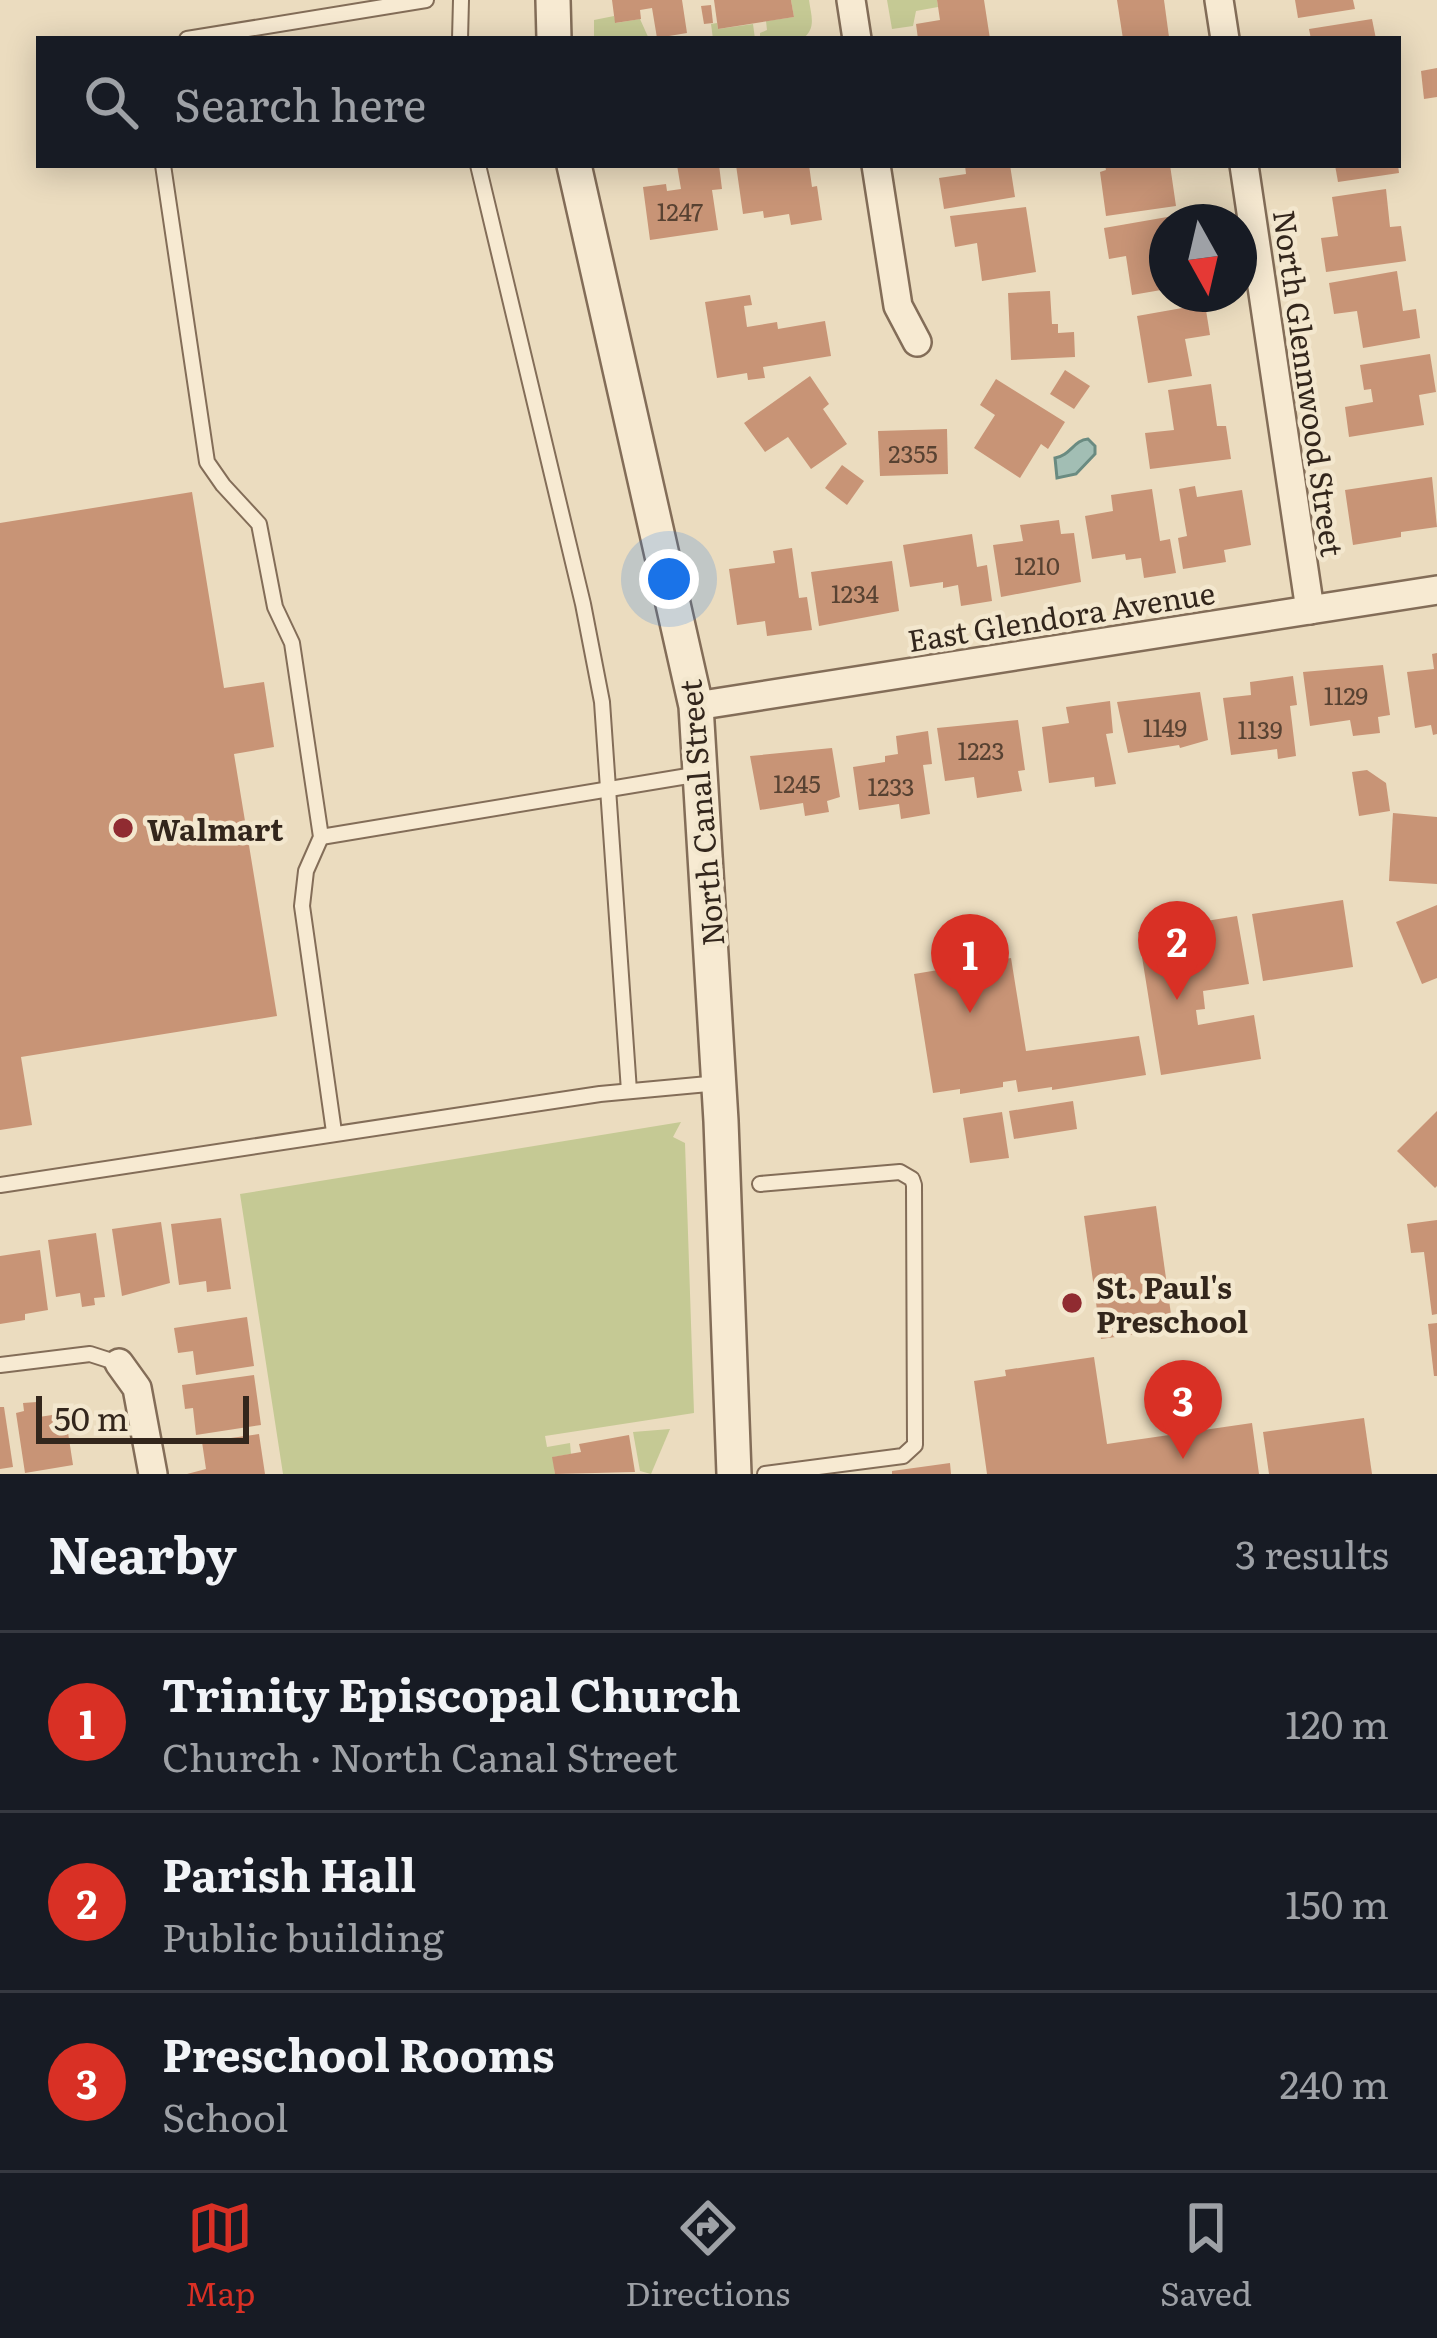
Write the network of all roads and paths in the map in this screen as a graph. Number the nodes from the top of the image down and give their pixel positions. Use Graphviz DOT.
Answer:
graph roads {
  1 [pos="426,0"];
  2 [pos="461,0"];
  3 [pos="553,0"];
  4 [pos="851,0"];
  5 [pos="1219,0"];
  6 [pos="363,5"];
  7 [pos="203,36"];
  8 [pos="460,36"];
  9 [pos="554,36"];
  10 [pos="857,36"];
  11 [pos="1225,36"];
  12 [pos="163,168"];
  13 [pos="479,168"];
  14 [pos="575,168"];
  15 [pos="876,168"];
  16 [pos="1244,168"];
  17 [pos="916,342"];
  18 [pos="1437,590"];
  19 [pos="1310,610"];
  20 [pos="695,706"];
  21 [pos="702,774"];
  22 [pos="609,789"];
  23 [pos="321,837"];
  24 [pos="718,1083"];
  25 [pos="629,1091"];
  26 [pos="334,1132"];
  27 [pos="760,1184"];
  28 [pos="0,1185"];
  29 [pos="118,1363"];
  30 [pos="0,1365"];
  31 [pos="153,1474"];
  32 [pos="734,1474"];
  33 [pos="765,1474"];
  1 -- 6 [label="lane"];
  2 -- 8 [label="lane"];
  3 -- 9 [label="street"];
  4 -- 10 [label="street"];
  5 -- 11 [label="street"];
  6 -- 7 [label="lane"];
  12 -- 23 [label="lane"];
  13 -- 22 [label="lane"];
  14 -- 20 [label="street, North Canal Street"];
  15 -- 17 [label="street"];
  16 -- 19 [label="street, North Glennwood Street"];
  18 -- 19 [label="street, East Glendora Avenue"];
  19 -- 20 [label="street, East Glendora Avenue"];
  20 -- 21 [label="street, North Canal Street"];
  21 -- 22 [label="lane"];
  21 -- 24 [label="street, North Canal Street"];
  22 -- 23 [label="lane"];
  22 -- 25 [label="lane"];
  23 -- 26 [label="lane"];
  24 -- 25 [label="lane"];
  24 -- 32 [label="street, North Canal Street"];
  25 -- 26 [label="lane"];
  26 -- 28 [label="lane"];
  27 -- 33 [label="lane"];
  29 -- 30 [label="lane"];
  29 -- 31 [label="street"];
}
